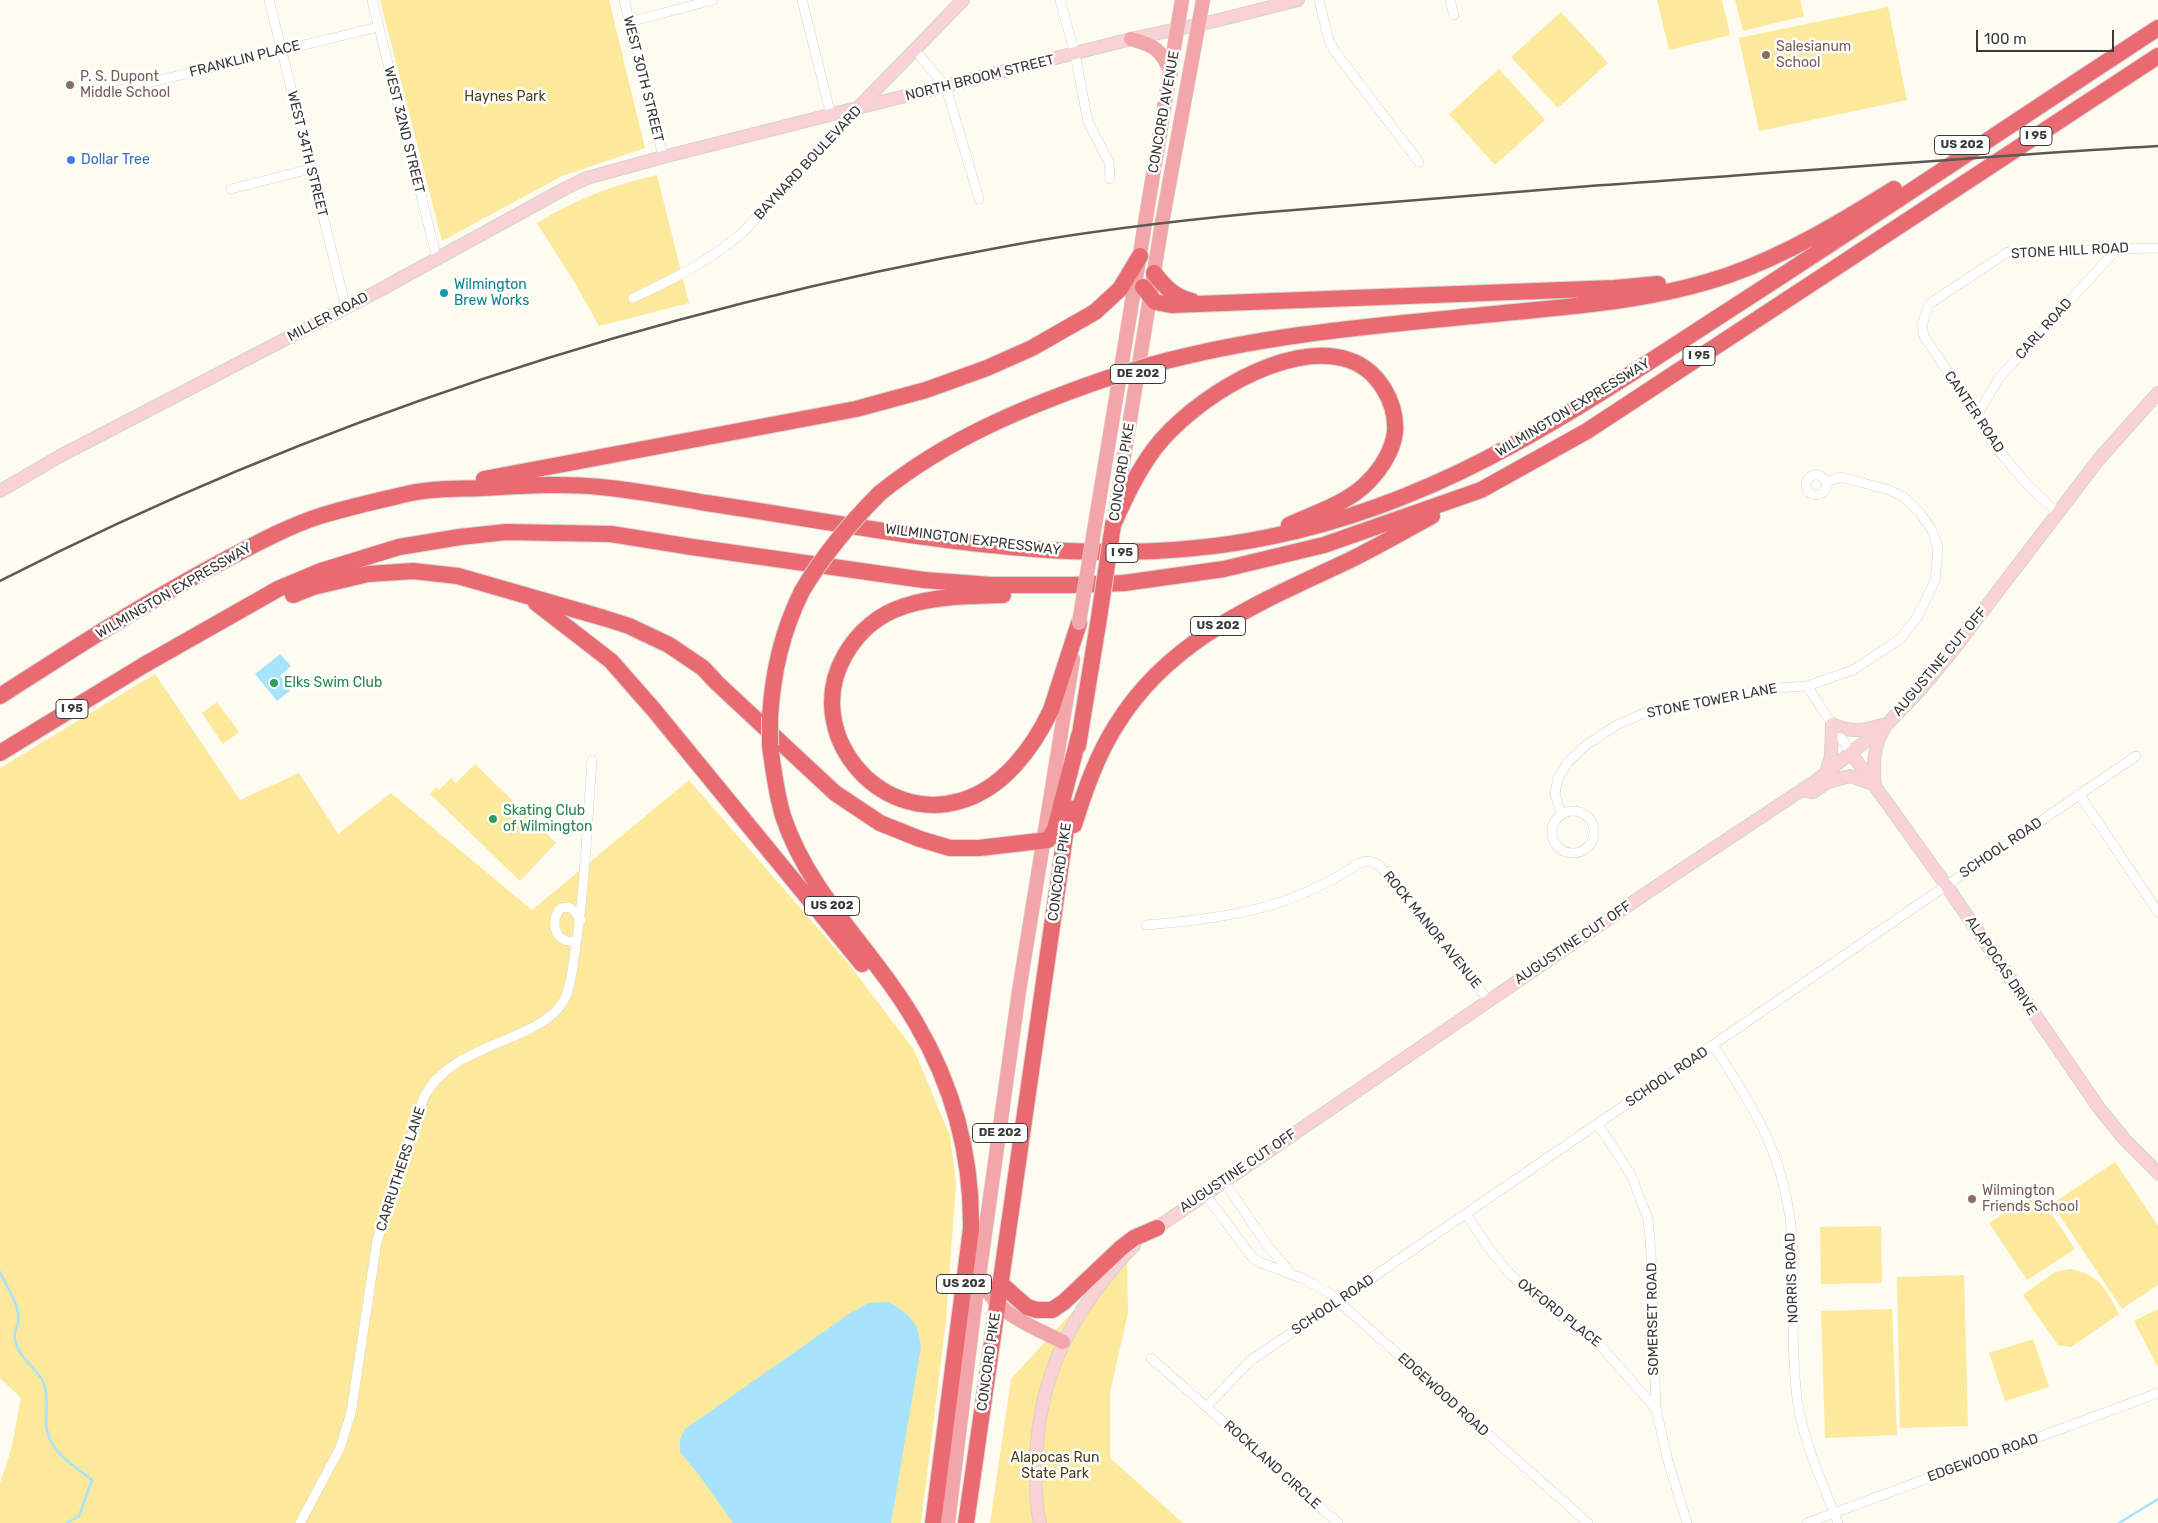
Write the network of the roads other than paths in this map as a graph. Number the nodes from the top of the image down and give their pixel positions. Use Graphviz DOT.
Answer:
graph roads {
  1 [pos="269,0"];
  2 [pos="372,0"];
  3 [pos="624,0"];
  4 [pos="714,0"];
  5 [pos="802,0"];
  6 [pos="963,0"];
  7 [pos="1060,0"];
  8 [pos="1182,0"];
  9 [pos="1203,0"];
  10 [pos="1298,0"];
  11 [pos="1319,0"];
  12 [pos="1450,0"];
  13 [pos="1454,15"];
  14 [pos="2158,17"];
  15 [pos="629,22"];
  16 [pos="1198,24"];
  17 [pos="378,27"];
  18 [pos="1178,28"];
  19 [pos="2158,28"];
  20 [pos="1131,39"];
  21 [pos="281,49"];
  22 [pos="915,50"];
  23 [pos="1074,54"];
  24 [pos="2158,56"];
  25 [pos="1171,73"];
  26 [pos="946,87"];
  27 [pos="111,92"];
  28 [pos="857,109"];
  29 [pos="831,115"];
  30 [pos="663,157"];
  31 [pos="1420,162"];
  32 [pos="310,169"];
  33 [pos="1110,179"];
  34 [pos="231,189"];
  35 [pos="979,200"];
  36 [pos="1162,223"];
  37 [pos="1145,225"];
  38 [pos="2158,248"];
  39 [pos="2117,249"];
  40 [pos="1140,256"];
  41 [pos="437,259"];
  42 [pos="1761,262"];
  43 [pos="1154,273"];
  44 [pos="1146,292"];
  45 [pos="633,298"];
  46 [pos="1220,304"];
  47 [pos="346,308"];
  48 [pos="1922,325"];
  49 [pos="2158,393"];
  50 [pos="1977,415"];
  51 [pos="1826,482"];
  52 [pos="1481,490"];
  53 [pos="0,491"];
  54 [pos="418,491"];
  55 [pos="2058,514"];
  56 [pos="1113,525"];
  57 [pos="1137,552"];
  58 [pos="1190,573"];
  59 [pos="524,594"];
  60 [pos="1079,623"];
  61 [pos="144,665"];
  62 [pos="1807,686"];
  63 [pos="0,696"];
  64 [pos="1832,724"];
  65 [pos="1887,724"];
  66 [pos="1079,736"];
  67 [pos="0,753"];
  68 [pos="1851,753"];
  69 [pos="2136,756"];
  70 [pos="592,760"];
  71 [pos="1826,772"];
  72 [pos="1875,785"];
  73 [pos="1802,790"];
  74 [pos="2079,794"];
  75 [pos="1561,814"];
  76 [pos="1043,842"];
  77 [pos="1061,868"];
  78 [pos="1946,885"];
  79 [pos="2158,912"];
  80 [pos="581,920"];
  81 [pos="1146,925"];
  82 [pos="576,941"];
  83 [pos="1488,1001"];
  84 [pos="1713,1045"];
  85 [pos="930,1051"];
  86 [pos="1598,1124"];
  87 [pos="2158,1173"];
  88 [pos="1224,1181"];
  89 [pos="1205,1194"];
  90 [pos="1466,1214"];
  91 [pos="1156,1228"];
  92 [pos="1293,1274"];
  93 [pos="980,1276"];
  94 [pos="1000,1283"];
  95 [pos="1338,1301"];
  96 [pos="997,1304"];
  97 [pos="1063,1342"];
  98 [pos="1151,1358"];
  99 [pos="2158,1393"];
  100 [pos="1206,1406"];
  101 [pos="1656,1409"];
  102 [pos="1834,1513"];
  103 [pos="300,1523"];
  104 [pos="934,1523"];
  105 [pos="948,1523"];
  106 [pos="966,1523"];
  107 [pos="1040,1523"];
  108 [pos="1338,1523"];
  109 [pos="1588,1523"];
  110 [pos="1687,1523"];
  111 [pos="1808,1523"];
  112 [pos="1838,1523"];
  1 -- 21 [label="street, WEST 34TH STREET"];
  2 -- 17 [label="street, WEST 32ND STREET"];
  3 -- 15 [label="street, WEST 30TH STREET"];
  4 -- 15 [label="street"];
  5 -- 29 [label="street"];
  6 -- 22 [label="street, BAYNARD BOULEVARD"];
  7 -- 23 [label="street"];
  8 -- 18 [label="main road, CONCORD AVENUE / DE 202"];
  9 -- 16 [label="main road, CONCORD AVENUE / DE 202"];
  10 -- 16 [label="street, NORTH BROOM STREET"];
  11 -- 31 [label="street"];
  12 -- 13 [label="street"];
  14 -- 42 [label="highway, US 202"];
  15 -- 30 [label="street, WEST 30TH STREET"];
  16 -- 18 [label="street, NORTH BROOM STREET"];
  16 -- 36 [label="main road, CONCORD AVENUE / DE 202"];
  17 -- 21 [label="street, FRANKLIN PLACE"];
  17 -- 41 [label="street, WEST 32ND STREET"];
  18 -- 20 [label="street, NORTH BROOM STREET"];
  18 -- 25 [label="main road, CONCORD AVENUE / DE 202"];
  18 -- 44 [label="main road"];
  19 -- 57 [label="highway, WILMINGTON EXPRESSWAY / I 95"];
  20 -- 23 [label="street, NORTH BROOM STREET"];
  20 -- 25 [label="main road"];
  21 -- 27 [label="street, FRANKLIN PLACE"];
  21 -- 32 [label="street, WEST 34TH STREET"];
  22 -- 26 [label="street"];
  22 -- 28 [label="street, BAYNARD BOULEVARD"];
  23 -- 26 [label="street, NORTH BROOM STREET"];
  23 -- 33 [label="street"];
  24 -- 52 [label="highway, WILMINGTON EXPRESSWAY / I 95"];
  25 -- 37 [label="main road, CONCORD AVENUE / DE 202"];
  26 -- 28 [label="street, NORTH BROOM STREET"];
  26 -- 35 [label="street"];
  28 -- 29 [label="street, NORTH BROOM STREET"];
  28 -- 45 [label="street, BAYNARD BOULEVARD"];
  29 -- 30 [label="street, NORTH BROOM STREET"];
  30 -- 41 [label="street, MILLER ROAD"];
  32 -- 34 [label="street"];
  32 -- 47 [label="street, WEST 34TH STREET"];
  36 -- 43 [label="main road, CONCORD PIKE / DE 202"];
  37 -- 40 [label="main road, CONCORD PIKE / DE 202"];
  38 -- 39 [label="street, STONE HILL ROAD"];
  39 -- 48 [label="street, STONE HILL ROAD"];
  39 -- 50 [label="street, CARL ROAD"];
  40 -- 54 [label="highway"];
  40 -- 60 [label="main road, CONCORD PIKE / DE 202, bridge"];
  41 -- 47 [label="street, MILLER ROAD"];
  42 -- 46 [label="highway"];
  42 -- 85 [label="highway, US 202, bridge"];
  43 -- 44 [label="main road, CONCORD PIKE / DE 202"];
  43 -- 46 [label="highway"];
  44 -- 46 [label="highway"];
  44 -- 56 [label="main road, CONCORD PIKE / DE 202"];
  47 -- 53 [label="street, MILLER ROAD"];
  48 -- 50 [label="street, CANTER ROAD"];
  49 -- 55 [label="street, AUGUSTINE CUT OFF"];
  50 -- 55 [label="street, CANTER ROAD"];
  51 -- 62 [label="street, STONE TOWER LANE"];
  52 -- 58 [label="highway, WILMINGTON EXPRESSWAY / I 95"];
  52 -- 77 [label="highway, US 202"];
  54 -- 57 [label="highway, WILMINGTON EXPRESSWAY / I 95"];
  54 -- 63 [label="highway, WILMINGTON EXPRESSWAY / I 95"];
  55 -- 65 [label="street, AUGUSTINE CUT OFF"];
  56 -- 57 [label="highway"];
  56 -- 66 [label="highway, CONCORD PIKE / DE 202, bridge"];
  58 -- 60 [label="highway"];
  58 -- 61 [label="highway, WILMINGTON EXPRESSWAY / I 95"];
  59 -- 61 [label="highway"];
  59 -- 76 [label="highway"];
  59 -- 85 [label="highway"];
  60 -- 76 [label="main road, CONCORD PIKE / DE 202"];
  61 -- 67 [label="highway, WILMINGTON EXPRESSWAY / I 95"];
  62 -- 64 [label="street"];
  62 -- 75 [label="street, STONE TOWER LANE"];
  64 -- 65 [label="street"];
  64 -- 68 [label="street"];
  64 -- 71 [label="street"];
  65 -- 68 [label="street, AUGUSTINE CUT OFF"];
  65 -- 72 [label="street"];
  66 -- 76 [label="highway"];
  66 -- 77 [label="highway, CONCORD PIKE / DE 202"];
  68 -- 71 [label="street, AUGUSTINE CUT OFF"];
  68 -- 72 [label="street, ALAPOCAS DRIVE"];
  69 -- 74 [label="street, SCHOOL ROAD"];
  70 -- 80 [label="street, CARRUTHERS LANE"];
  71 -- 73 [label="street, AUGUSTINE CUT OFF"];
  72 -- 73 [label="street"];
  72 -- 78 [label="street, ALAPOCAS DRIVE"];
  73 -- 83 [label="street, AUGUSTINE CUT OFF"];
  74 -- 78 [label="street, SCHOOL ROAD"];
  74 -- 79 [label="street"];
  75 -- 75 [label="street"];
  76 -- 93 [label="main road, CONCORD PIKE / DE 202"];
  77 -- 94 [label="highway, CONCORD PIKE / US 202"];
  78 -- 84 [label="street, SCHOOL ROAD"];
  78 -- 87 [label="street, ALAPOCAS DRIVE"];
  80 -- 82 [label="street, CARRUTHERS LANE"];
  80 -- 82 [label="street"];
  81 -- 83 [label="street, ROCK MANOR AVENUE"];
  82 -- 103 [label="street, CARRUTHERS LANE"];
  83 -- 88 [label="street, AUGUSTINE CUT OFF"];
  84 -- 86 [label="street, SCHOOL ROAD"];
  84 -- 102 [label="street, NORRIS ROAD"];
  85 -- 104 [label="highway, US 202"];
  86 -- 90 [label="street, SCHOOL ROAD"];
  86 -- 101 [label="street, SOMERSET ROAD"];
  88 -- 89 [label="street, AUGUSTINE CUT OFF"];
  88 -- 92 [label="street, EDGEWOOD ROAD"];
  89 -- 91 [label="street, AUGUSTINE CUT OFF"];
  89 -- 92 [label="street, EDGEWOOD ROAD"];
  90 -- 95 [label="street, SCHOOL ROAD"];
  90 -- 101 [label="street, OXFORD PLACE"];
  91 -- 94 [label="highway"];
  91 -- 97 [label="street, AUGUSTINE CUT OFF"];
  92 -- 95 [label="street, EDGEWOOD ROAD"];
  93 -- 96 [label="main road"];
  93 -- 105 [label="main road, CONCORD PIKE / DE 202"];
  94 -- 96 [label="highway, CONCORD PIKE / US 202"];
  95 -- 100 [label="street, SCHOOL ROAD"];
  95 -- 109 [label="street, EDGEWOOD ROAD"];
  96 -- 97 [label="main road"];
  96 -- 106 [label="highway, CONCORD PIKE / US 202"];
  97 -- 107 [label="street, AUGUSTINE CUT OFF"];
  98 -- 100 [label="street, ROCKLAND CIRCLE"];
  99 -- 102 [label="street, EDGEWOOD ROAD"];
  100 -- 108 [label="street, ROCKLAND CIRCLE"];
  101 -- 110 [label="street, SOMERSET ROAD"];
  102 -- 111 [label="street, EDGEWOOD ROAD"];
  102 -- 112 [label="street, NORRIS ROAD"];
}
